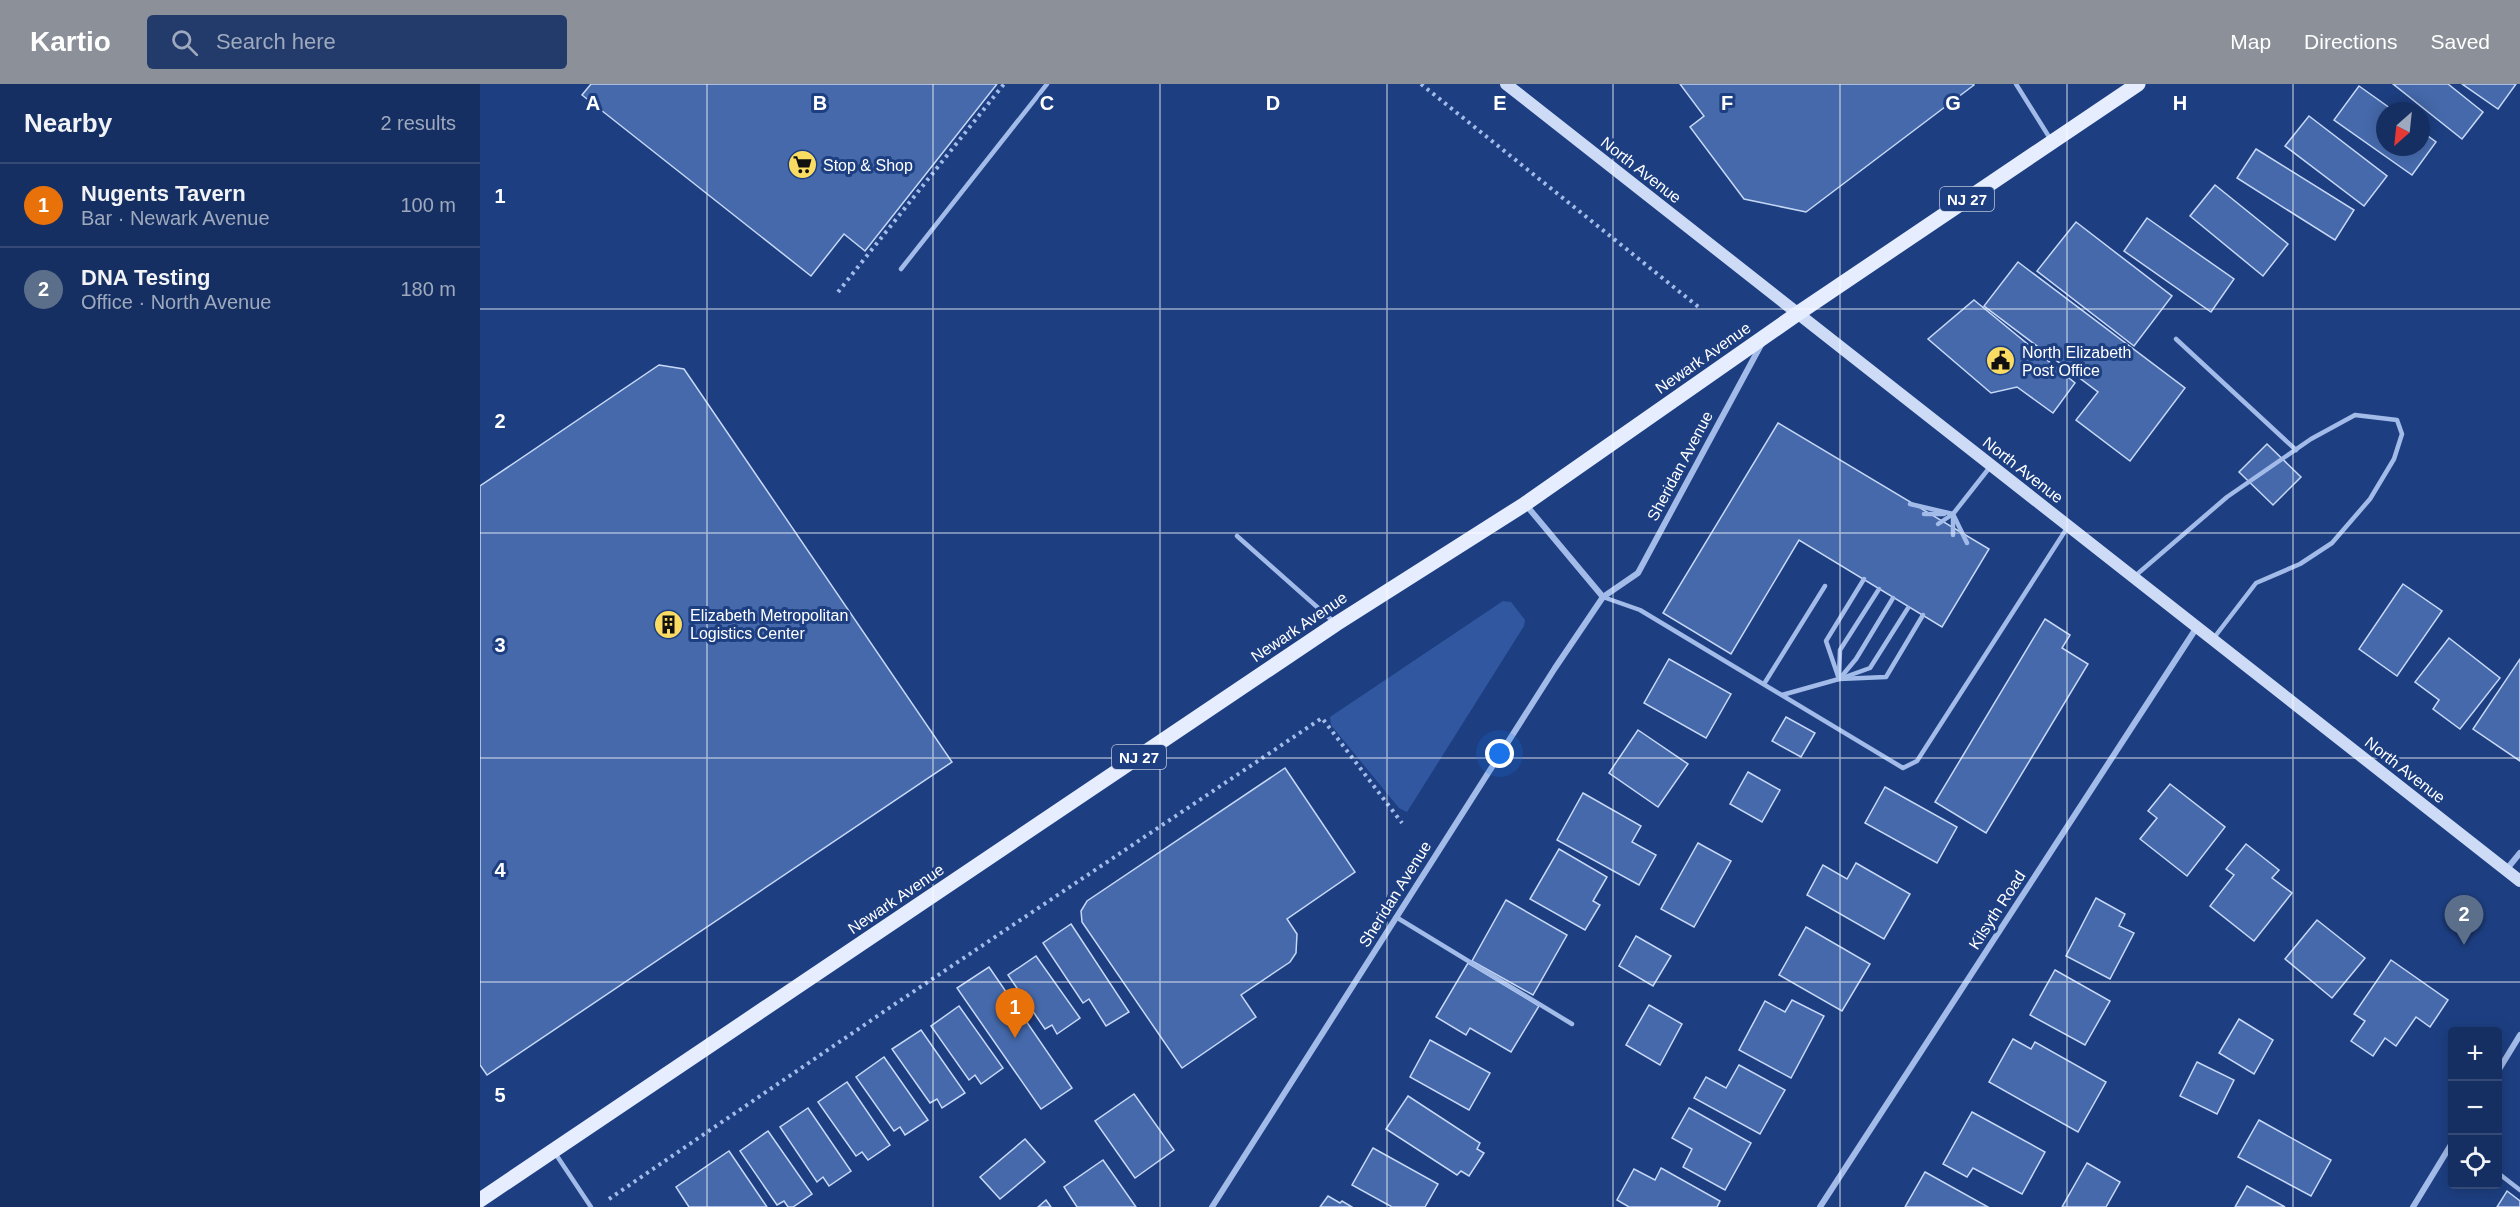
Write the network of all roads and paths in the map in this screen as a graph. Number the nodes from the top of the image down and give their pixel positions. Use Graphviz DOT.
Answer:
graph roads {
  1 [pos="1004,84"];
  2 [pos="1047,84"];
  3 [pos="1420,84"];
  4 [pos="1506,84"];
  5 [pos="2016,84"];
  6 [pos="2138,84"];
  7 [pos="2052,141"];
  8 [pos="901,269"];
  9 [pos="838,292"];
  10 [pos="1701,309"];
  11 [pos="1797,314"];
  12 [pos="1767,335"];
  13 [pos="2176,339"];
  14 [pos="2296,450"];
  15 [pos="1991,466"];
  16 [pos="1525,504"];
  17 [pos="1910,504"];
  18 [pos="1953,513"];
  19 [pos="1924,514"];
  20 [pos="1938,524"];
  21 [pos="2068,526"];
  22 [pos="1953,535"];
  23 [pos="1237,536"];
  24 [pos="1967,543"];
  25 [pos="2133,578"];
  26 [pos="1864,579"];
  27 [pos="1825,586"];
  28 [pos="1879,589"];
  29 [pos="1603,597"];
  30 [pos="1893,598"];
  31 [pos="1908,608"];
  32 [pos="1923,615"];
  33 [pos="1336,624"];
  34 [pos="2197,627"];
  35 [pos="2213,639"];
  36 [pos="1839,679"];
  37 [pos="1764,684"];
  38 [pos="1782,695"];
  39 [pos="1402,823"];
  40 [pos="2520,853"];
  41 [pos="2506,870"];
  42 [pos="2520,881"];
  43 [pos="1396,917"];
  44 [pos="1572,1024"];
  45 [pos="2520,1035"];
  46 [pos="2502,1064"];
  47 [pos="2448,1149"];
  48 [pos="553,1151"];
  49 [pos="2502,1176"];
  50 [pos="2520,1190"];
  51 [pos="480,1200"];
  52 [pos="608,1200"];
  53 [pos="591,1207"];
  54 [pos="1212,1207"];
  55 [pos="1820,1207"];
  56 [pos="2412,1207"];
  1 -- 9 [label="path"];
  2 -- 8 [label="lane"];
  3 -- 10 [label="path"];
  4 -- 11 [label="main road, North Avenue"];
  5 -- 7 [label="lane"];
  6 -- 7 [label="main road, Newark Avenue / NJ 27"];
  7 -- 11 [label="main road, Newark Avenue / NJ 27"];
  11 -- 12 [label="main road, Newark Avenue / NJ 27"];
  11 -- 15 [label="main road, North Avenue"];
  12 -- 16 [label="main road, Newark Avenue / NJ 27"];
  12 -- 29 [label="street, Sheridan Avenue"];
  13 -- 14 [label="lane"];
  14 -- 25 [label="lane"];
  14 -- 35 [label="lane"];
  15 -- 18 [label="lane"];
  15 -- 21 [label="main road, North Avenue"];
  16 -- 29 [label="street"];
  16 -- 33 [label="main road, Newark Avenue / NJ 27"];
  17 -- 18 [label="lane"];
  18 -- 19 [label="lane"];
  18 -- 20 [label="lane"];
  18 -- 22 [label="lane"];
  18 -- 24 [label="lane"];
  21 -- 25 [label="main road, North Avenue"];
  21 -- 38 [label="lane"];
  23 -- 33 [label="lane"];
  25 -- 34 [label="main road, North Avenue"];
  26 -- 36 [label="lane"];
  27 -- 37 [label="lane"];
  28 -- 36 [label="lane"];
  29 -- 37 [label="lane"];
  29 -- 43 [label="street, Sheridan Avenue"];
  30 -- 36 [label="lane"];
  31 -- 36 [label="lane"];
  32 -- 36 [label="lane"];
  33 -- 48 [label="main road, Newark Avenue / NJ 27"];
  34 -- 35 [label="main road, North Avenue"];
  34 -- 55 [label="street, Kilsyth Road"];
  35 -- 41 [label="main road, North Avenue"];
  36 -- 38 [label="lane"];
  37 -- 38 [label="lane"];
  39 -- 52 [label="path"];
  40 -- 41 [label="street"];
  41 -- 42 [label="main road, North Avenue"];
  43 -- 44 [label="lane"];
  43 -- 54 [label="street, Sheridan Avenue"];
  45 -- 46 [label="street"];
  47 -- 56 [label="street"];
  48 -- 51 [label="main road, Newark Avenue / NJ 27"];
  48 -- 53 [label="lane"];
  49 -- 50 [label="lane"];
}
